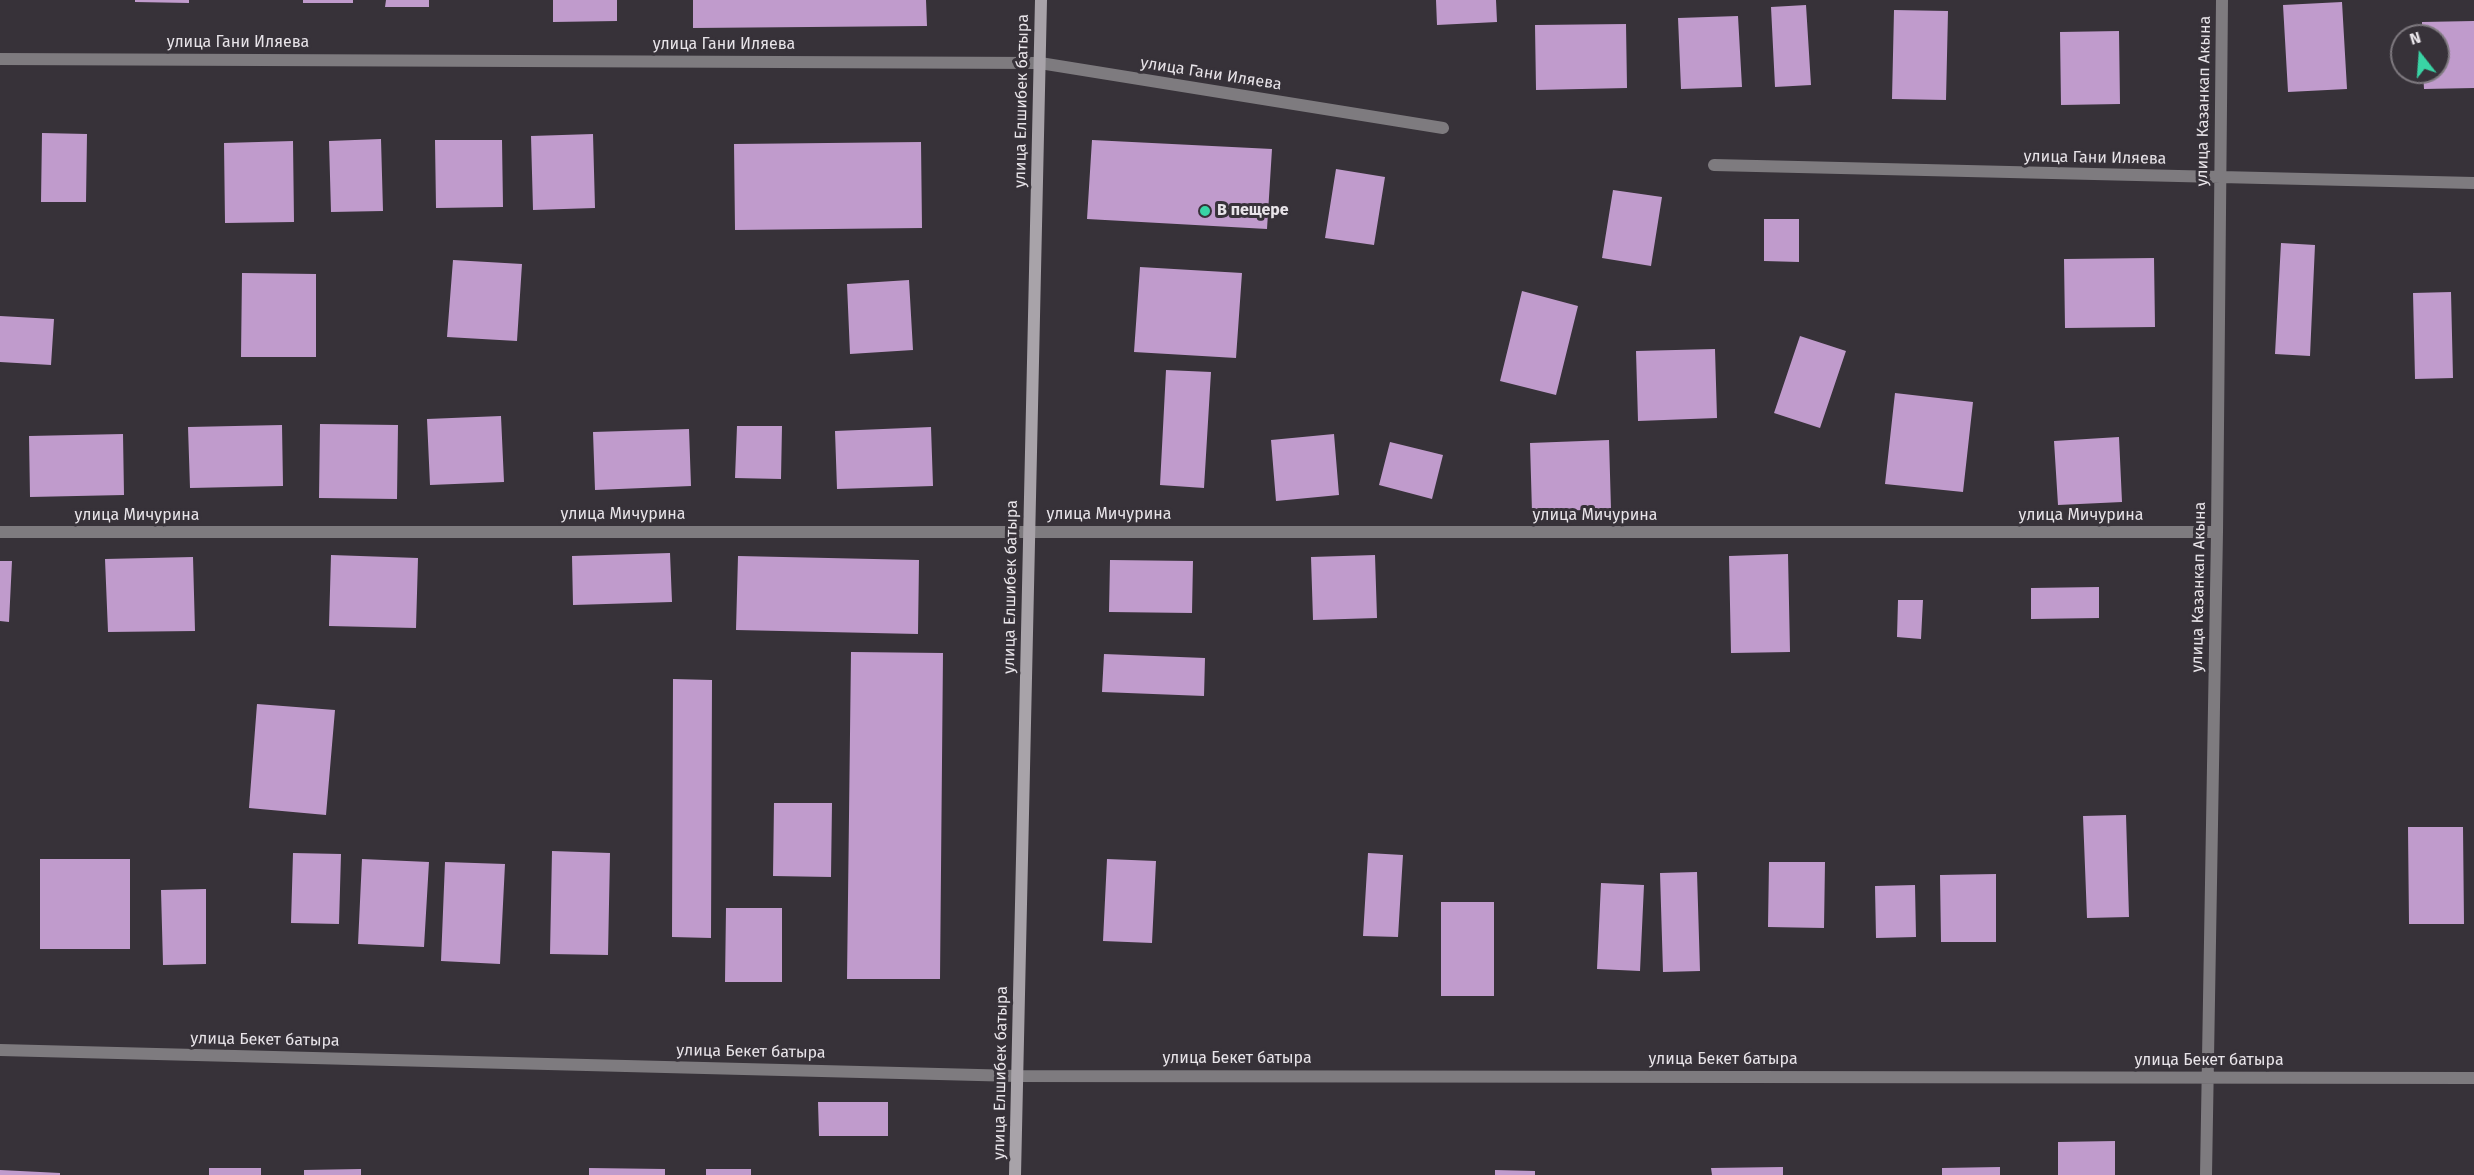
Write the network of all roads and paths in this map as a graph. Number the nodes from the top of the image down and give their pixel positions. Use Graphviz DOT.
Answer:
graph roads {
  1 [pos="1041,0"];
  2 [pos="2222,0"];
  3 [pos="0,59"];
  4 [pos="1040,63"];
  5 [pos="1443,128"];
  6 [pos="1714,165"];
  7 [pos="2218,177"];
  8 [pos="2474,183"];
  9 [pos="0,532"];
  10 [pos="1029,532"];
  11 [pos="2217,532"];
  12 [pos="0,1050"];
  13 [pos="1017,1076"];
  14 [pos="2206,1077"];
  15 [pos="2474,1078"];
  16 [pos="1016,1175"];
  17 [pos="2206,1175"];
  1 -- 4 [label="main road, улица Елшибек батыра"];
  2 -- 7 [label="street, улица Казанкап Акына"];
  3 -- 4 [label="street, улица Гани Иляева"];
  4 -- 5 [label="street, улица Гани Иляева"];
  4 -- 10 [label="main road, улица Елшибек батыра"];
  6 -- 7 [label="street, улица Гани Иляева"];
  7 -- 8 [label="street, улица Гани Иляева"];
  7 -- 11 [label="street, улица Казанкап Акына"];
  9 -- 10 [label="street, улица Мичурина"];
  10 -- 11 [label="street, улица Мичурина"];
  10 -- 13 [label="main road, улица Елшибек батыра"];
  11 -- 14 [label="street, улица Казанкап Акына"];
  12 -- 13 [label="street, улица Бекет батыра"];
  13 -- 14 [label="street, улица Бекет батыра"];
  13 -- 16 [label="main road, улица Елшибек батыра"];
  14 -- 15 [label="street, улица Бекет батыра"];
  14 -- 17 [label="street, улица Казанкап Акына"];
}
